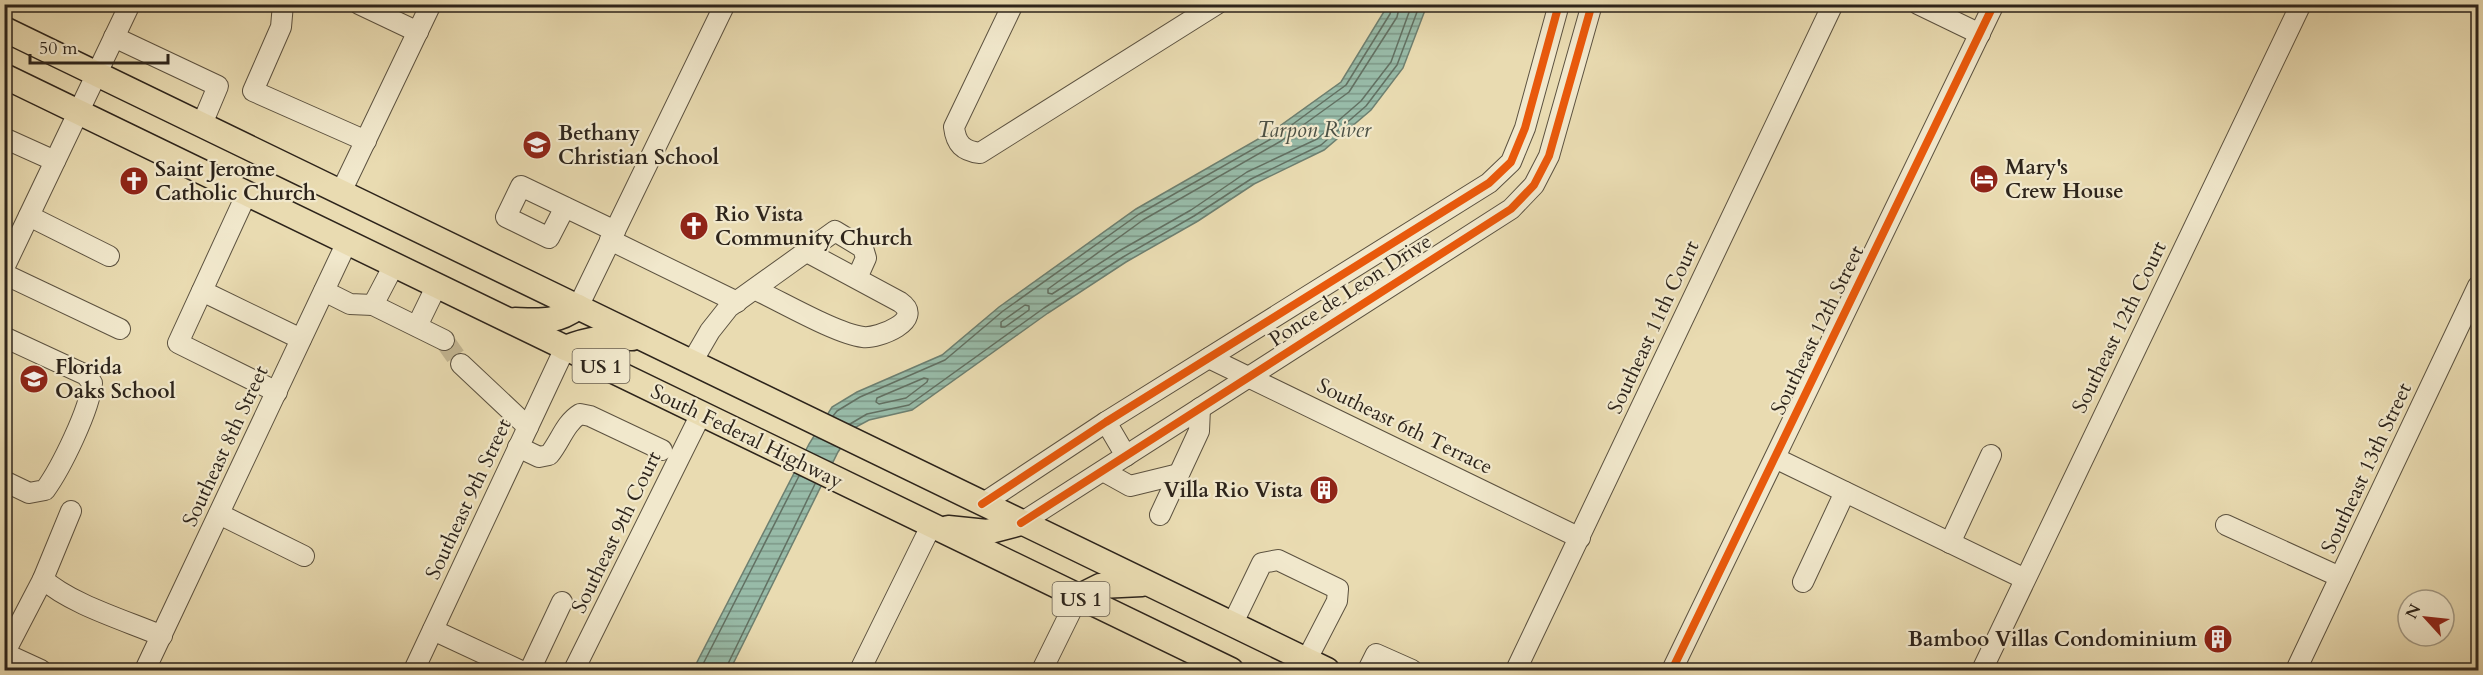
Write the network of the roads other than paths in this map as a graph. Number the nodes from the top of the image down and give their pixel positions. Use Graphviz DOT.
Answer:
graph roads {
  1 [pos="130,4"];
  2 [pos="283,4"];
  3 [pos="359,4"];
  4 [pos="431,4"];
  5 [pos="724,4"];
  6 [pos="1013,4"];
  7 [pos="1217,4"];
  8 [pos="1559,4"];
  9 [pos="1592,4"];
  10 [pos="1833,4"];
  11 [pos="1918,4"];
  12 [pos="1994,4"];
  13 [pos="2301,4"];
  14 [pos="4,29"];
  15 [pos="418,32"];
  16 [pos="1980,34"];
  17 [pos="114,37"];
  18 [pos="97,73"];
  19 [pos="4,76"];
  20 [pos="78,111"];
  21 [pos="202,124"];
  22 [pos="4,138"];
  23 [pos="366,141"];
  24 [pos="55,161"];
  25 [pos="341,192"];
  26 [pos="247,193"];
  27 [pos="565,207"];
  28 [pos="29,216"];
  29 [pos="612,236"];
  30 [pos="347,242"];
  31 [pos="807,252"];
  32 [pos="109,256"];
  33 [pos="394,265"];
  34 [pos="4,268"];
  35 [pos="4,274"];
  36 [pos="857,278"];
  37 [pos="437,285"];
  38 [pos="2478,286"];
  39 [pos="202,291"];
  40 [pos="324,291"];
  41 [pos="749,295"];
  42 [pos="373,305"];
  43 [pos="578,308"];
  44 [pos="507,319"];
  45 [pos="417,326"];
  46 [pos="120,329"];
  47 [pos="4,336"];
  48 [pos="302,339"];
  49 [pos="644,339"];
  50 [pos="444,340"];
  51 [pos="565,348"];
  52 [pos="1209,357"];
  53 [pos="692,363"];
  54 [pos="461,364"];
  55 [pos="1249,377"];
  56 [pos="277,392"];
  57 [pos="1200,408"];
  58 [pos="700,414"];
  59 [pos="1106,422"];
  60 [pos="528,427"];
  61 [pos="518,447"];
  62 [pos="662,450"];
  63 [pos="1991,455"];
  64 [pos="1126,456"];
  65 [pos="1775,458"];
  66 [pos="1103,471"];
  67 [pos="1179,474"];
  68 [pos="4,481"];
  69 [pos="1845,492"];
  70 [pos="982,504"];
  71 [pos="71,511"];
  72 [pos="219,514"];
  73 [pos="1160,515"];
  74 [pos="1021,523"];
  75 [pos="2226,525"];
  76 [pos="931,526"];
  77 [pos="1580,538"];
  78 [pos="1950,543"];
  79 [pos="304,556"];
  80 [pos="2340,577"];
  81 [pos="43,579"];
  82 [pos="2025,579"];
  83 [pos="1803,582"];
  84 [pos="1147,584"];
  85 [pos="1078,597"];
  86 [pos="562,602"];
  87 [pos="1232,625"];
  88 [pos="433,630"];
  89 [pos="162,636"];
  90 [pos="5,654"];
  91 [pos="1204,664"];
  92 [pos="1316,666"];
  93 [pos="41,670"];
  94 [pos="146,670"];
  95 [pos="414,670"];
  96 [pos="519,670"];
  97 [pos="530,670"];
  98 [pos="574,670"];
  99 [pos="860,670"];
  100 [pos="1042,670"];
  101 [pos="1231,670"];
  102 [pos="1368,670"];
  103 [pos="1410,670"];
  104 [pos="1516,670"];
  105 [pos="1672,670"];
  106 [pos="1982,670"];
  107 [pos="2296,670"];
  1 -- 17 [label="street"];
  2 -- 23 [label="street"];
  3 -- 15 [label="street"];
  4 -- 15 [label="street"];
  5 -- 29 [label="street"];
  6 -- 7 [label="street"];
  8 -- 52 [label="street, Ponce de Leon Drive"];
  9 -- 55 [label="street, Ponce de Leon Drive"];
  10 -- 77 [label="street, Southeast 11th Court"];
  11 -- 16 [label="street"];
  12 -- 16 [label="street, Southeast 12th Street"];
  13 -- 82 [label="street, Southeast 12th Court"];
  14 -- 18 [label="main road, US 1"];
  15 -- 23 [label="street"];
  16 -- 65 [label="street, Southeast 12th Street"];
  17 -- 18 [label="street"];
  17 -- 21 [label="street"];
  18 -- 20 [label="street"];
  18 -- 21 [label="main road, US 1"];
  19 -- 20 [label="main road, South Federal Highway / US 1"];
  20 -- 24 [label="street"];
  20 -- 26 [label="main road, South Federal Highway / US 1"];
  21 -- 25 [label="main road, US 1"];
  22 -- 24 [label="street"];
  23 -- 25 [label="street"];
  24 -- 28 [label="street"];
  25 -- 43 [label="main road, US 1"];
  26 -- 30 [label="main road, South Federal Highway / US 1"];
  26 -- 39 [label="street"];
  27 -- 29 [label="street"];
  28 -- 32 [label="street"];
  28 -- 34 [label="street"];
  29 -- 41 [label="street"];
  29 -- 43 [label="street"];
  30 -- 33 [label="main road, South Federal Highway / US 1"];
  30 -- 40 [label="street, Southeast 8th Street"];
  31 -- 36 [label="street"];
  31 -- 36 [label="street"];
  31 -- 41 [label="street"];
  33 -- 37 [label="main road, South Federal Highway / US 1"];
  33 -- 42 [label="street"];
  35 -- 46 [label="street"];
  36 -- 41 [label="street"];
  37 -- 44 [label="main road, South Federal Highway / US 1"];
  37 -- 45 [label="street"];
  38 -- 80 [label="street, Southeast 13th Street"];
  39 -- 48 [label="street"];
  39 -- 56 [label="street"];
  40 -- 42 [label="street"];
  40 -- 48 [label="street, Southeast 8th Street"];
  41 -- 53 [label="street"];
  42 -- 45 [label="street"];
  43 -- 44 [label="main road"];
  43 -- 49 [label="main road, US 1"];
  44 -- 51 [label="main road, South Federal Highway / US 1"];
  45 -- 50 [label="street"];
  47 -- 68 [label="street"];
  48 -- 56 [label="street, Southeast 8th Street"];
  49 -- 51 [label="main road"];
  49 -- 53 [label="main road, US 1"];
  51 -- 58 [label="main road, South Federal Highway / US 1"];
  51 -- 60 [label="street, Southeast 9th Street"];
  52 -- 55 [label="street, Southeast 6th Terrace"];
  52 -- 59 [label="street, Ponce de Leon Drive"];
  53 -- 70 [label="main road, South Federal Highway / US 1"];
  54 -- 60 [label="street"];
  55 -- 57 [label="street, Ponce de Leon Drive"];
  55 -- 77 [label="street, Southeast 6th Terrace"];
  56 -- 72 [label="street, Southeast 8th Street"];
  57 -- 64 [label="street, Ponce de Leon Drive"];
  57 -- 67 [label="street"];
  58 -- 76 [label="main road, South Federal Highway / US 1"];
  58 -- 98 [label="street, Southeast 9th Court"];
  59 -- 64 [label="street"];
  59 -- 70 [label="street, Ponce de Leon Drive"];
  60 -- 61 [label="street, Southeast 9th Street"];
  61 -- 62 [label="street"];
  61 -- 88 [label="street, Southeast 9th Street"];
  63 -- 78 [label="street"];
  64 -- 66 [label="street, Ponce de Leon Drive"];
  65 -- 69 [label="street"];
  65 -- 105 [label="street, Southeast 12th Street"];
  66 -- 67 [label="street"];
  66 -- 74 [label="street, Ponce de Leon Drive"];
  67 -- 73 [label="street"];
  69 -- 78 [label="street"];
  69 -- 83 [label="street"];
  70 -- 74 [label="main road, South Federal Highway / US 1"];
  71 -- 81 [label="street"];
  72 -- 79 [label="street"];
  72 -- 89 [label="street, Southeast 8th Street"];
  74 -- 76 [label="main road"];
  74 -- 84 [label="main road, South Federal Highway / US 1"];
  75 -- 80 [label="street"];
  76 -- 85 [label="main road, South Federal Highway / US 1"];
  76 -- 99 [label="street"];
  77 -- 104 [label="street, Southeast 11th Court"];
  78 -- 82 [label="street"];
  80 -- 107 [label="street, Southeast 13th Street"];
  81 -- 89 [label="street"];
  81 -- 90 [label="street"];
  82 -- 106 [label="street, Southeast 12th Court"];
  84 -- 85 [label="main road"];
  84 -- 87 [label="main road, US 1"];
  85 -- 91 [label="main road, South Federal Highway / US 1"];
  85 -- 100 [label="street"];
  86 -- 97 [label="street"];
  87 -- 92 [label="main road, US 1"];
  87 -- 92 [label="street"];
  88 -- 95 [label="street, Southeast 9th Street"];
  88 -- 96 [label="street"];
  89 -- 94 [label="street, Southeast 8th Street"];
  90 -- 93 [label="street"];
  91 -- 101 [label="main road, South Federal Highway / US 1"];
  102 -- 103 [label="street"];
}
